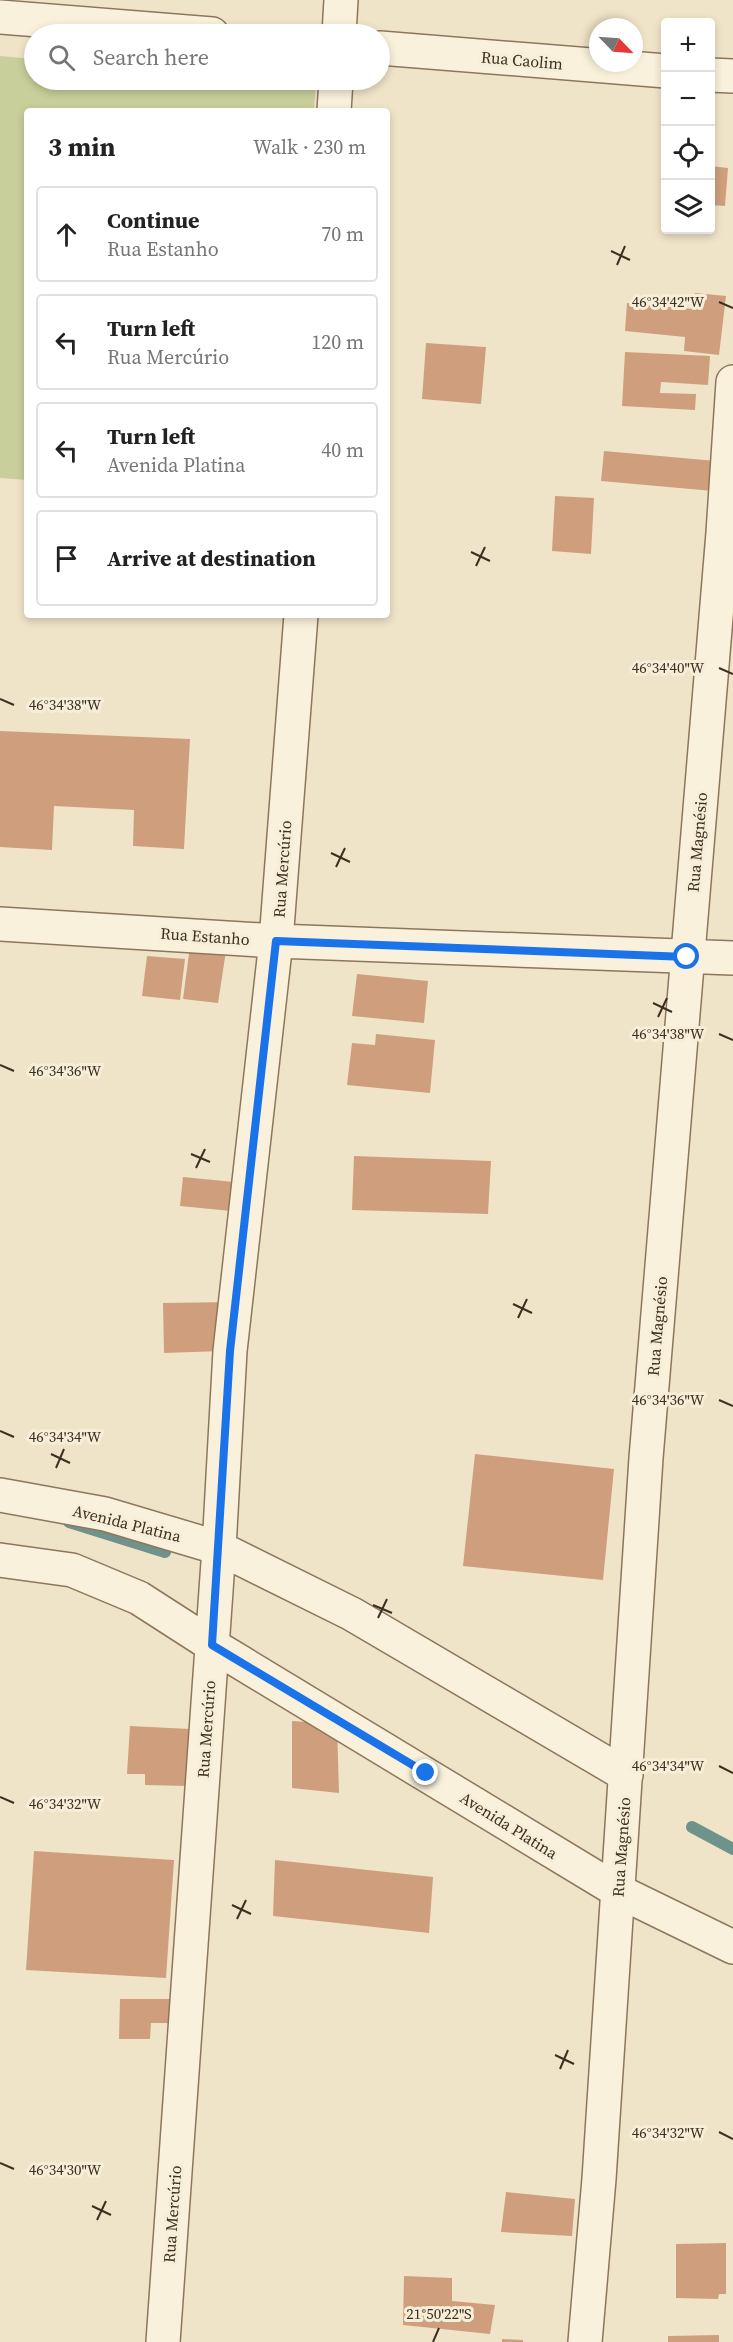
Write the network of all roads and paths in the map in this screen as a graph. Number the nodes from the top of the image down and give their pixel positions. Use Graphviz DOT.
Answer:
graph roads {
  1 [pos="341,0"];
  2 [pos="0,17"];
  3 [pos="87,24"];
  4 [pos="340,24"];
  5 [pos="390,49"];
  6 [pos="661,71"];
  7 [pos="715,75"];
  8 [pos="733,76"];
  9 [pos="335,90"];
  10 [pos="334,108"];
  11 [pos="733,382"];
  12 [pos="301,618"];
  13 [pos="0,924"];
  14 [pos="276,941"];
  15 [pos="687,957"];
  16 [pos="733,958"];
  17 [pos="0,1495"];
  18 [pos="219,1548"];
  19 [pos="0,1560"];
  20 [pos="212,1645"];
  21 [pos="626,1775"];
  22 [pos="618,1892"];
  23 [pos="733,1947"];
  24 [pos="163,2342"];
  25 [pos="585,2342"];
  1 -- 4 [label="street"];
  2 -- 3 [label="street"];
  5 -- 6 [label="street, Rua Caolim"];
  7 -- 8 [label="street"];
  9 -- 10 [label="street"];
  11 -- 15 [label="street, Rua Magnésio"];
  12 -- 14 [label="street, Rua Mercúrio"];
  13 -- 14 [label="street, Rua Estanho"];
  14 -- 15 [label="street, Rua Estanho"];
  14 -- 18 [label="street, Rua Mercúrio"];
  15 -- 16 [label="street, Rua Estanho"];
  15 -- 21 [label="street, Rua Magnésio"];
  17 -- 18 [label="street, Avenida Platina"];
  18 -- 20 [label="street, Rua Mercúrio"];
  18 -- 21 [label="street, Avenida Platina"];
  19 -- 20 [label="street, Avenida Platina"];
  20 -- 22 [label="street, Avenida Platina"];
  20 -- 24 [label="street, Rua Mercúrio"];
  21 -- 22 [label="street, Rua Magnésio"];
  22 -- 23 [label="street, Avenida Platina"];
  22 -- 25 [label="street, Rua Magnésio"];
}
